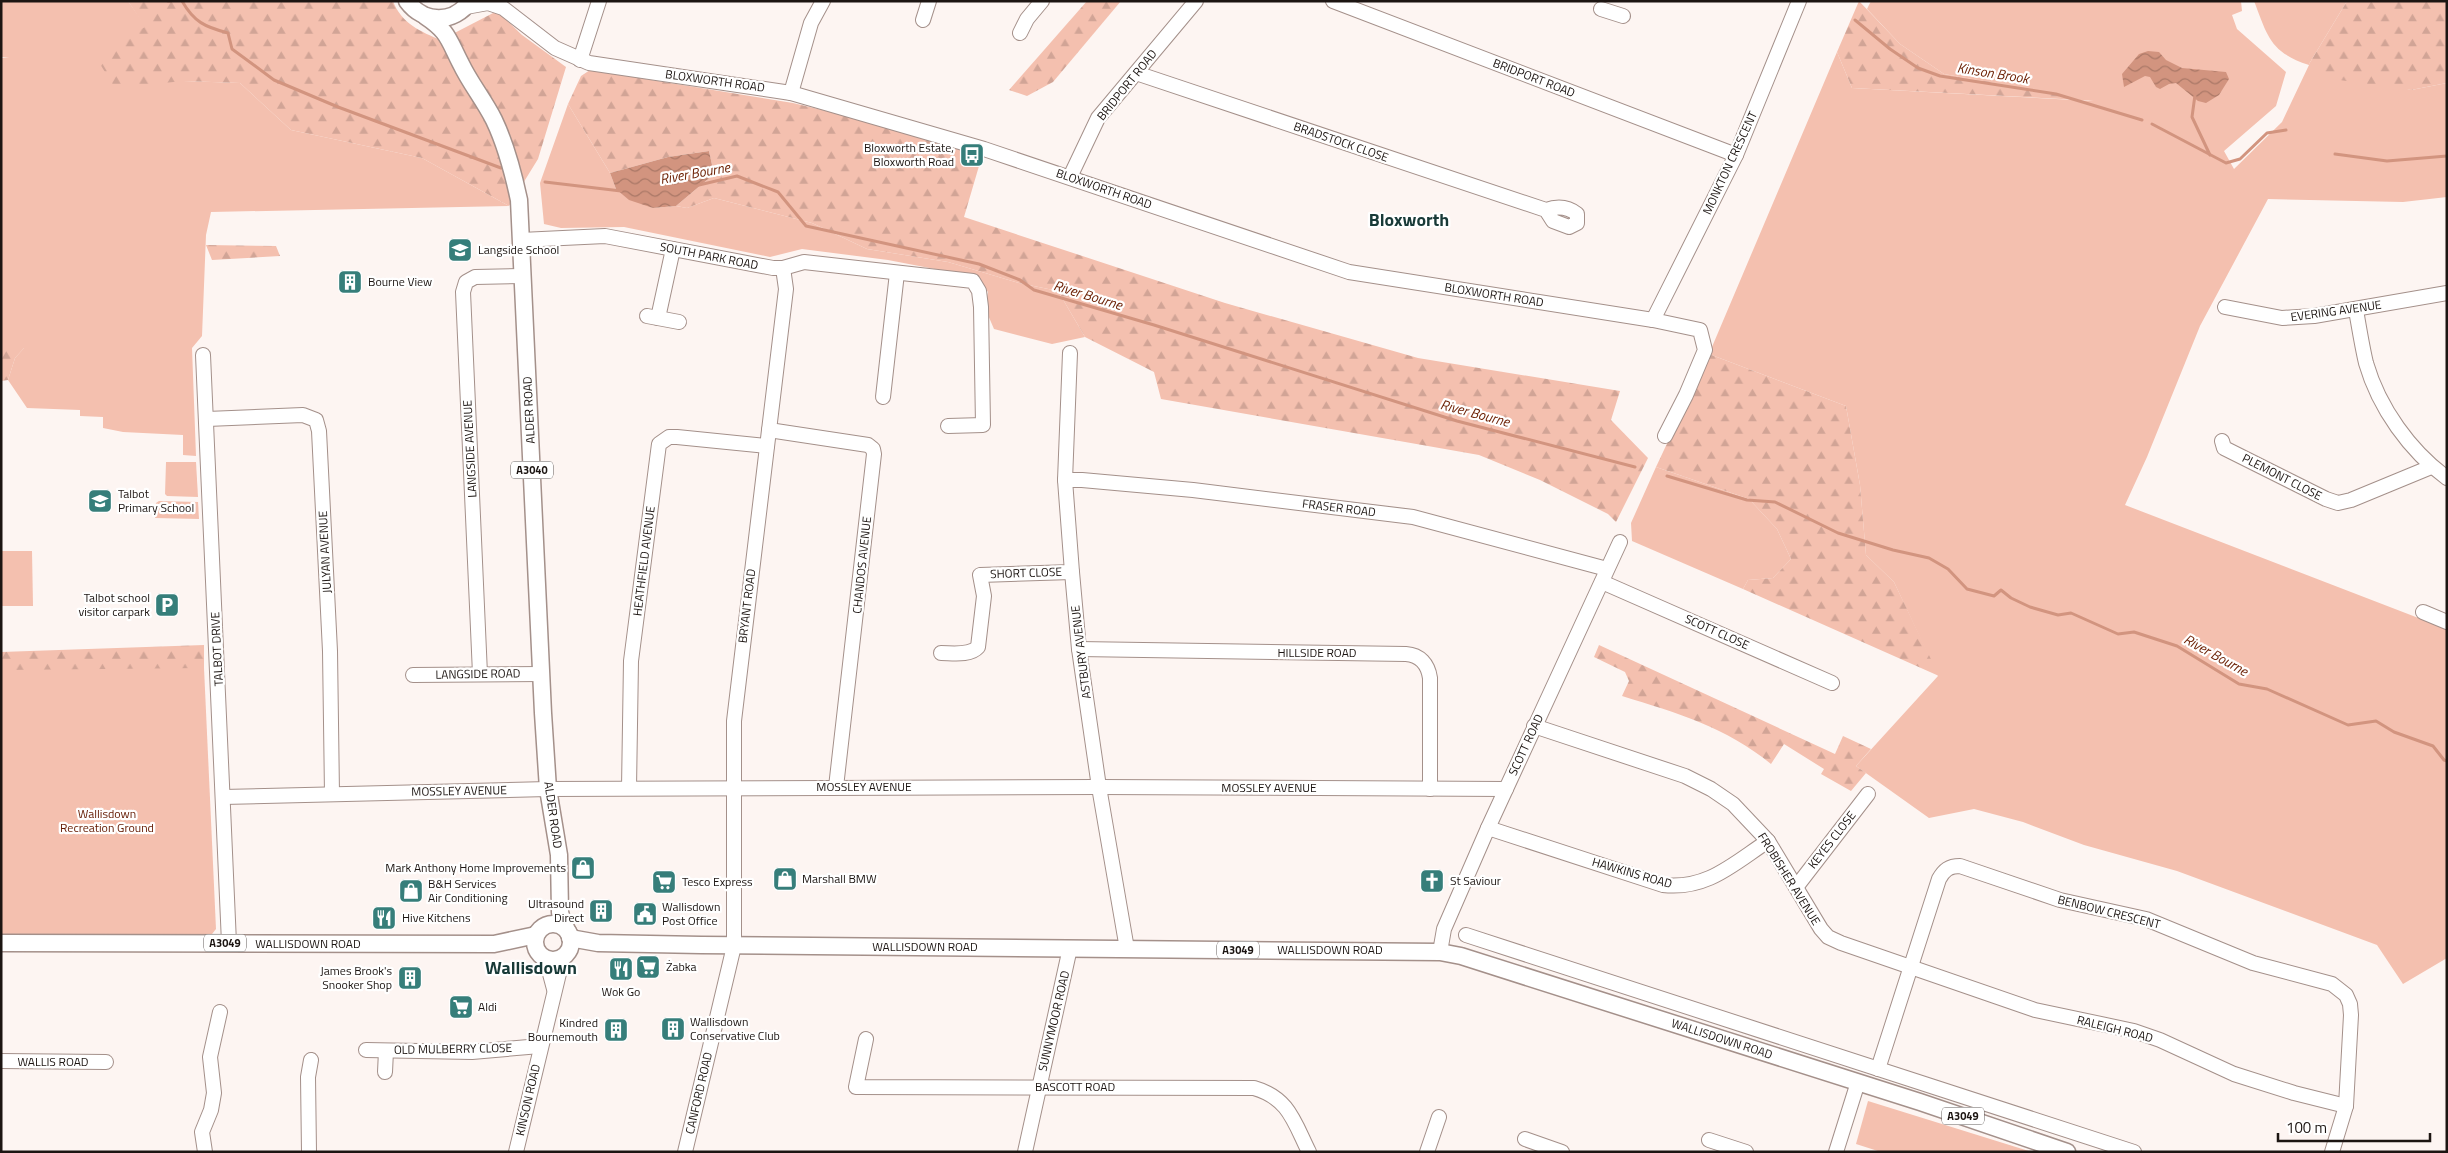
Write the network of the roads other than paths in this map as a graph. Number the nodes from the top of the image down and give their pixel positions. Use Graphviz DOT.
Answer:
graph roads {
  1 [pos="408,1"];
  2 [pos="507,1"];
  3 [pos="598,1"];
  4 [pos="929,1"];
  5 [pos="1042,1"];
  6 [pos="1196,1"];
  7 [pos="820,2"];
  8 [pos="1795,2"];
  9 [pos="1340,3"];
  10 [pos="466,6"];
  11 [pos="425,16"];
  12 [pos="521,20"];
  13 [pos="923,20"];
  14 [pos="1020,33"];
  15 [pos="580,60"];
  16 [pos="461,64"];
  17 [pos="1136,73"];
  18 [pos="791,93"];
  19 [pos="1736,155"];
  20 [pos="1070,177"];
  21 [pos="1546,210"];
  22 [pos="521,240"];
  23 [pos="673,249"];
  24 [pos="783,268"];
  25 [pos="897,273"];
  26 [pos="523,276"];
  27 [pos="2447,293"];
  28 [pos="2225,307"];
  29 [pos="2356,310"];
  30 [pos="1653,320"];
  31 [pos="679,322"];
  32 [pos="1070,353"];
  33 [pos="202,355"];
  34 [pos="883,397"];
  35 [pos="206,419"];
  36 [pos="948,426"];
  37 [pos="768,430"];
  38 [pos="1665,436"];
  39 [pos="2222,441"];
  40 [pos="767,446"];
  41 [pos="2431,467"];
  42 [pos="2447,478"];
  43 [pos="1065,480"];
  44 [pos="1620,542"];
  45 [pos="1072,572"];
  46 [pos="1604,576"];
  47 [pos="2423,612"];
  48 [pos="2447,622"];
  49 [pos="1079,649"];
  50 [pos="941,653"];
  51 [pos="480,674"];
  52 [pos="542,674"];
  53 [pos="413,675"];
  54 [pos="1832,683"];
  55 [pos="1534,726"];
  56 [pos="836,787"];
  57 [pos="1099,787"];
  58 [pos="630,788"];
  59 [pos="732,788"];
  60 [pos="548,789"];
  61 [pos="1506,789"];
  62 [pos="1430,790"];
  63 [pos="332,794"];
  64 [pos="1868,794"];
  65 [pos="223,797"];
  66 [pos="1488,828"];
  67 [pos="1768,841"];
  68 [pos="1797,886"];
  69 [pos="560,889"];
  70 [pos="538,932"];
  71 [pos="1466,935"];
  72 [pos="1,943"];
  73 [pos="229,943"];
  74 [pos="494,944"];
  75 [pos="567,945"];
  76 [pos="734,946"];
  77 [pos="1070,948"];
  78 [pos="1127,948"];
  79 [pos="1440,952"];
  80 [pos="542,956"];
  81 [pos="1911,966"];
  82 [pos="554,990"];
  83 [pos="220,1012"];
  84 [pos="866,1039"];
  85 [pos="540,1046"];
  86 [pos="366,1050"];
  87 [pos="386,1051"];
  88 [pos="311,1060"];
  89 [pos="1,1062"];
  90 [pos="106,1062"];
  91 [pos="1878,1069"];
  92 [pos="385,1072"];
  93 [pos="1858,1082"];
  94 [pos="1927,1084"];
  95 [pos="1039,1087"];
  96 [pos="1920,1102"];
  97 [pos="2346,1106"];
  98 [pos="1438,1117"];
  99 [pos="1525,1139"];
  100 [pos="1709,1140"];
  101 [pos="204,1152"];
  102 [pos="308,1152"];
  103 [pos="516,1152"];
  104 [pos="685,1152"];
  105 [pos="1025,1152"];
  106 [pos="1309,1152"];
  107 [pos="1427,1152"];
  108 [pos="1562,1152"];
  109 [pos="1746,1152"];
  110 [pos="1836,1152"];
  111 [pos="2067,1152"];
  112 [pos="2134,1152"];
  113 [pos="2332,1152"];
  1 -- 11 [label="main road, A3040"];
  2 -- 12 [label="street, BLOXWORTH ROAD"];
  3 -- 15 [label="street"];
  4 -- 13 [label="street"];
  5 -- 14 [label="street"];
  6 -- 17 [label="street, BRIDPORT ROAD"];
  7 -- 18 [label="street"];
  8 -- 19 [label="street, MONKTON CRESCENT"];
  9 -- 19 [label="street, BRIDPORT ROAD"];
  10 -- 11 [label="main road"];
  10 -- 12 [label="street, BLOXWORTH ROAD"];
  10 -- 16 [label="main road, ALDER ROAD / A3040"];
  11 -- 16 [label="main road, ALDER ROAD / A3040"];
  12 -- 15 [label="street, BLOXWORTH ROAD"];
  15 -- 18 [label="street, BLOXWORTH ROAD"];
  16 -- 22 [label="main road, ALDER ROAD / A3040"];
  17 -- 20 [label="street, BRIDPORT ROAD"];
  17 -- 21 [label="street, BRADSTOCK CLOSE"];
  18 -- 20 [label="street, BLOXWORTH ROAD"];
  19 -- 30 [label="street, MONKTON CRESCENT"];
  20 -- 30 [label="street, BLOXWORTH ROAD"];
  22 -- 23 [label="street, SOUTH PARK ROAD"];
  22 -- 26 [label="main road, ALDER ROAD / A3040"];
  23 -- 24 [label="street, SOUTH PARK ROAD"];
  23 -- 31 [label="street"];
  24 -- 25 [label="street, SOUTH PARK ROAD"];
  24 -- 37 [label="street, BRYANT ROAD"];
  25 -- 34 [label="street"];
  25 -- 36 [label="street, SOUTH PARK ROAD"];
  26 -- 51 [label="street, LANGSIDE AVENUE"];
  26 -- 52 [label="main road, ALDER ROAD / A3040"];
  27 -- 29 [label="street, EVERING AVENUE"];
  28 -- 29 [label="street, EVERING AVENUE"];
  29 -- 41 [label="street"];
  30 -- 38 [label="street, BLOXWORTH ROAD"];
  32 -- 43 [label="street, ASTBURY AVENUE"];
  33 -- 35 [label="street, TALBOT DRIVE"];
  35 -- 63 [label="street, JULYAN AVENUE"];
  35 -- 65 [label="street, TALBOT DRIVE"];
  37 -- 40 [label="street, BRYANT ROAD"];
  37 -- 56 [label="street, CHANDOS AVENUE"];
  39 -- 41 [label="street, PLEMONT CLOSE"];
  40 -- 58 [label="street, HEATHFIELD AVENUE"];
  40 -- 59 [label="street, BRYANT ROAD"];
  41 -- 42 [label="street"];
  43 -- 45 [label="street, ASTBURY AVENUE"];
  43 -- 46 [label="street, FRASER ROAD"];
  44 -- 46 [label="street, SCOTT ROAD"];
  45 -- 49 [label="street, ASTBURY AVENUE"];
  45 -- 50 [label="street, SHORT CLOSE"];
  46 -- 54 [label="street, SCOTT CLOSE"];
  46 -- 55 [label="street, SCOTT ROAD"];
  47 -- 48 [label="street"];
  49 -- 57 [label="street, ASTBURY AVENUE"];
  49 -- 62 [label="street, HILLSIDE ROAD"];
  51 -- 52 [label="street, LANGSIDE ROAD"];
  51 -- 53 [label="street, LANGSIDE ROAD"];
  52 -- 60 [label="main road, ALDER ROAD / A3040"];
  55 -- 61 [label="street, SCOTT ROAD"];
  55 -- 67 [label="street, FROBISHER AVENUE"];
  56 -- 57 [label="street, MOSSLEY AVENUE"];
  56 -- 59 [label="street, MOSSLEY AVENUE"];
  57 -- 62 [label="street, MOSSLEY AVENUE"];
  57 -- 78 [label="street, ASTBURY AVENUE"];
  58 -- 59 [label="street, MOSSLEY AVENUE"];
  58 -- 60 [label="street, MOSSLEY AVENUE"];
  59 -- 76 [label="street, BRYANT ROAD"];
  60 -- 63 [label="street, MOSSLEY AVENUE"];
  60 -- 69 [label="main road, ALDER ROAD / A3040"];
  61 -- 62 [label="street, MOSSLEY AVENUE"];
  61 -- 66 [label="street, SCOTT ROAD"];
  63 -- 65 [label="street, MOSSLEY AVENUE"];
  64 -- 68 [label="street, KEYES CLOSE"];
  65 -- 73 [label="street, TALBOT DRIVE"];
  66 -- 67 [label="street, HAWKINS ROAD"];
  66 -- 79 [label="street, SCOTT ROAD"];
  67 -- 68 [label="street, FROBISHER AVENUE"];
  68 -- 81 [label="street, FROBISHER AVENUE"];
  69 -- 70 [label="main road, ALDER ROAD / A3040"];
  69 -- 75 [label="main road, ALDER ROAD / A3040"];
  70 -- 74 [label="main road, WALLISDOWN ROAD / A3049"];
  70 -- 75 [label="main road"];
  70 -- 80 [label="main road"];
  71 -- 91 [label="street, WALLISDOWN ROAD"];
  72 -- 73 [label="main road, WALLISDOWN ROAD / A3049"];
  73 -- 74 [label="main road, WALLISDOWN ROAD / A3049"];
  74 -- 80 [label="main road, WALLISDOWN ROAD / A3049"];
  75 -- 76 [label="main road, WALLISDOWN ROAD / A3049"];
  75 -- 80 [label="main road"];
  75 -- 82 [label="street, KINSON ROAD"];
  76 -- 77 [label="main road, WALLISDOWN ROAD / A3049"];
  76 -- 104 [label="street, CANFORD ROAD"];
  77 -- 78 [label="main road, WALLISDOWN ROAD / A3049"];
  77 -- 95 [label="street, SUNNYMOOR ROAD"];
  78 -- 79 [label="main road, WALLISDOWN ROAD / A3049"];
  79 -- 93 [label="main road, WALLISDOWN ROAD / A3049"];
  80 -- 82 [label="street, KINSON ROAD"];
  81 -- 91 [label="street, BENBOW CRESCENT"];
  81 -- 97 [label="street, RALEIGH ROAD"];
  81 -- 97 [label="street, BENBOW CRESCENT"];
  82 -- 85 [label="street, KINSON ROAD"];
  83 -- 101 [label="street"];
  84 -- 95 [label="street, BASCOTT ROAD"];
  85 -- 87 [label="street, OLD MULBERRY CLOSE"];
  85 -- 103 [label="street, KINSON ROAD"];
  86 -- 87 [label="street, OLD MULBERRY CLOSE"];
  87 -- 92 [label="street"];
  88 -- 102 [label="street"];
  89 -- 90 [label="street, WALLIS ROAD"];
  91 -- 94 [label="street, WALLISDOWN ROAD"];
  93 -- 96 [label="main road, WALLISDOWN ROAD / A3049"];
  93 -- 110 [label="street"];
  94 -- 96 [label="street"];
  94 -- 112 [label="street, WALLISDOWN ROAD"];
  95 -- 105 [label="street, SUNNYMOOR ROAD"];
  95 -- 106 [label="street, BASCOTT ROAD"];
  96 -- 111 [label="main road, WALLISDOWN ROAD / A3049"];
  97 -- 113 [label="street, BENBOW CRESCENT"];
  98 -- 107 [label="street"];
  99 -- 108 [label="street"];
  100 -- 109 [label="street"];
}
